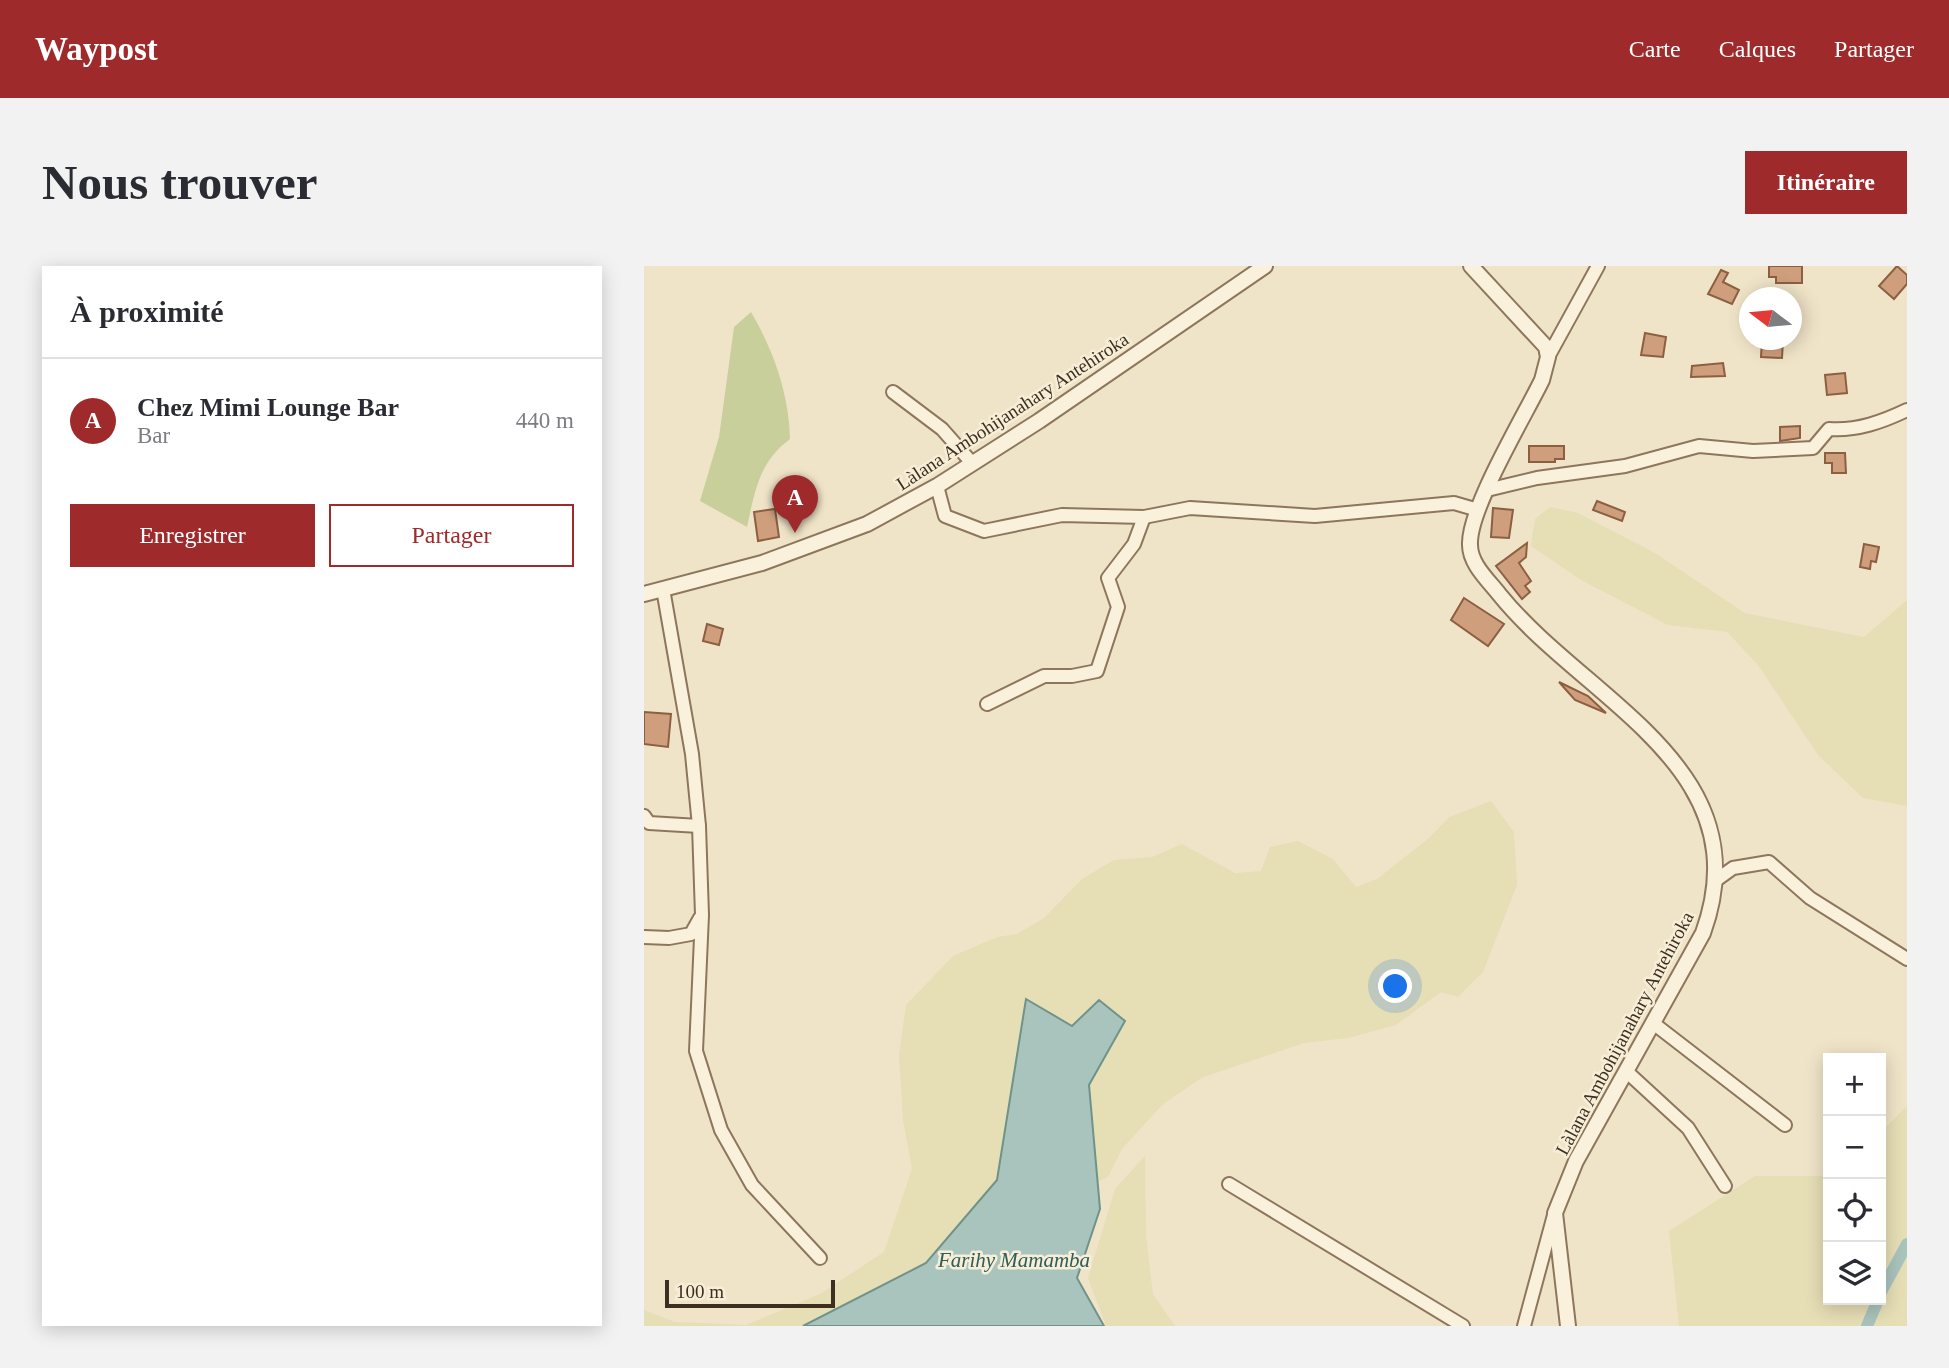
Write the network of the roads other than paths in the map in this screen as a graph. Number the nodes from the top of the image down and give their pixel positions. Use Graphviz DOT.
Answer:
graph roads {
  1 [pos="1471,266"];
  2 [pos="1598,266"];
  3 [pos="1257,268"];
  4 [pos="1548,357"];
  5 [pos="893,392"];
  6 [pos="1907,410"];
  7 [pos="972,463"];
  8 [pos="937,486"];
  9 [pos="1487,490"];
  10 [pos="1478,510"];
  11 [pos="1144,516"];
  12 [pos="663,589"];
  13 [pos="644,594"];
  14 [pos="986,704"];
  15 [pos="644,816"];
  16 [pos="699,827"];
  17 [pos="1715,881"];
  18 [pos="702,915"];
  19 [pos="644,937"];
  20 [pos="1907,959"];
  21 [pos="1653,1023"];
  22 [pos="1626,1071"];
  23 [pos="1785,1125"];
  24 [pos="1228,1184"];
  25 [pos="1726,1186"];
  26 [pos="1555,1213"];
  27 [pos="820,1258"];
  28 [pos="1463,1326"];
  29 [pos="1524,1326"];
  30 [pos="1568,1326"];
  1 -- 4 [label="street"];
  2 -- 4 [label="street"];
  3 -- 7 [label="street, Làlana Ambohijanahary Antehiroka"];
  4 -- 9 [label="street, Làlana Ambohijanahary Antehiroka"];
  5 -- 7 [label="street"];
  6 -- 9 [label="street"];
  7 -- 8 [label="street, Làlana Ambohijanahary Antehiroka"];
  8 -- 11 [label="street"];
  8 -- 12 [label="street, Làlana Ambohijanahary Antehiroka"];
  9 -- 10 [label="street, Làlana Ambohijanahary Antehiroka"];
  10 -- 11 [label="street"];
  10 -- 17 [label="street, Làlana Ambohijanahary Antehiroka"];
  11 -- 14 [label="street"];
  12 -- 13 [label="street, Làlana Ambohijanahary Antehiroka"];
  12 -- 16 [label="street"];
  15 -- 16 [label="street"];
  16 -- 18 [label="street"];
  17 -- 20 [label="street"];
  17 -- 21 [label="street, Làlana Ambohijanahary Antehiroka"];
  18 -- 19 [label="street"];
  18 -- 27 [label="street"];
  21 -- 22 [label="street, Làlana Ambohijanahary Antehiroka"];
  21 -- 23 [label="street"];
  22 -- 25 [label="street"];
  22 -- 26 [label="street, Làlana Ambohijanahary Antehiroka"];
  24 -- 28 [label="street"];
  26 -- 29 [label="street"];
  26 -- 30 [label="street, Làlana Ambohijanahary Antehiroka"];
}
